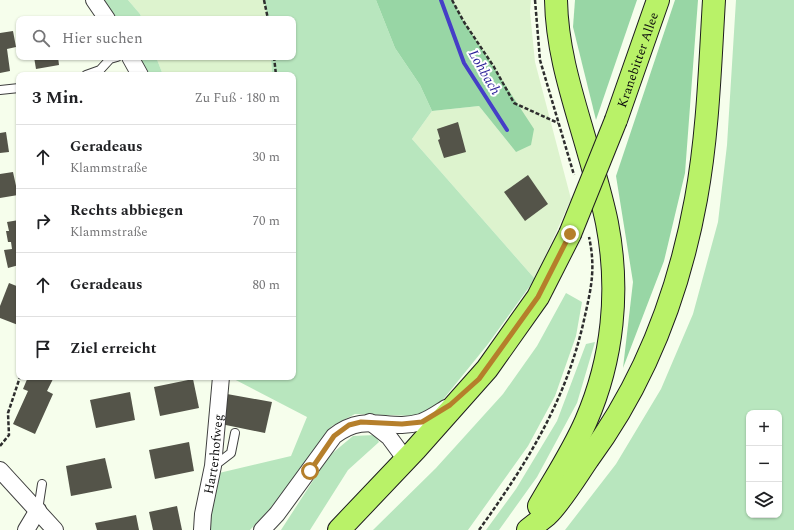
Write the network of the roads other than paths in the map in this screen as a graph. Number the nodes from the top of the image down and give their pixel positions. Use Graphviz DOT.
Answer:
graph roads {
  1 [pos="94,0"];
  2 [pos="556,0"];
  3 [pos="658,0"];
  4 [pos="714,0"];
  5 [pos="105,16"];
  6 [pos="108,60"];
  7 [pos="131,60"];
  8 [pos="94,72"];
  9 [pos="138,72"];
  10 [pos="16,88"];
  11 [pos="0,90"];
  12 [pos="479,379"];
  13 [pos="221,380"];
  14 [pos="370,422"];
  15 [pos="402,424"];
  16 [pos="235,433"];
  17 [pos="411,455"];
  18 [pos="213,466"];
  19 [pos="0,470"];
  20 [pos="42,484"];
  21 [pos="38,510"];
  22 [pos="26,530"];
  23 [pos="55,530"];
  24 [pos="202,530"];
  25 [pos="262,530"];
  26 [pos="339,530"];
  27 [pos="522,530"];
  28 [pos="528,530"];
  1 -- 5 [label="street"];
  2 -- 27 [label="main road"];
  3 -- 12 [label="main road, Kranebitter Allee, bridge"];
  4 -- 28 [label="main road"];
  6 -- 8 [label="lane"];
  7 -- 9 [label="street"];
  10 -- 11 [label="lane"];
  12 -- 15 [label="street"];
  12 -- 17 [label="main road, Kranebitter Allee"];
  13 -- 18 [label="street, Harterhofweg"];
  14 -- 15 [label="street"];
  14 -- 17 [label="street"];
  14 -- 25 [label="street"];
  15 -- 17 [label="street"];
  16 -- 18 [label="lane"];
  17 -- 26 [label="main road"];
  18 -- 24 [label="street, Harterhofweg"];
  19 -- 21 [label="street"];
  20 -- 21 [label="lane"];
  21 -- 22 [label="street"];
  21 -- 23 [label="street"];
}
